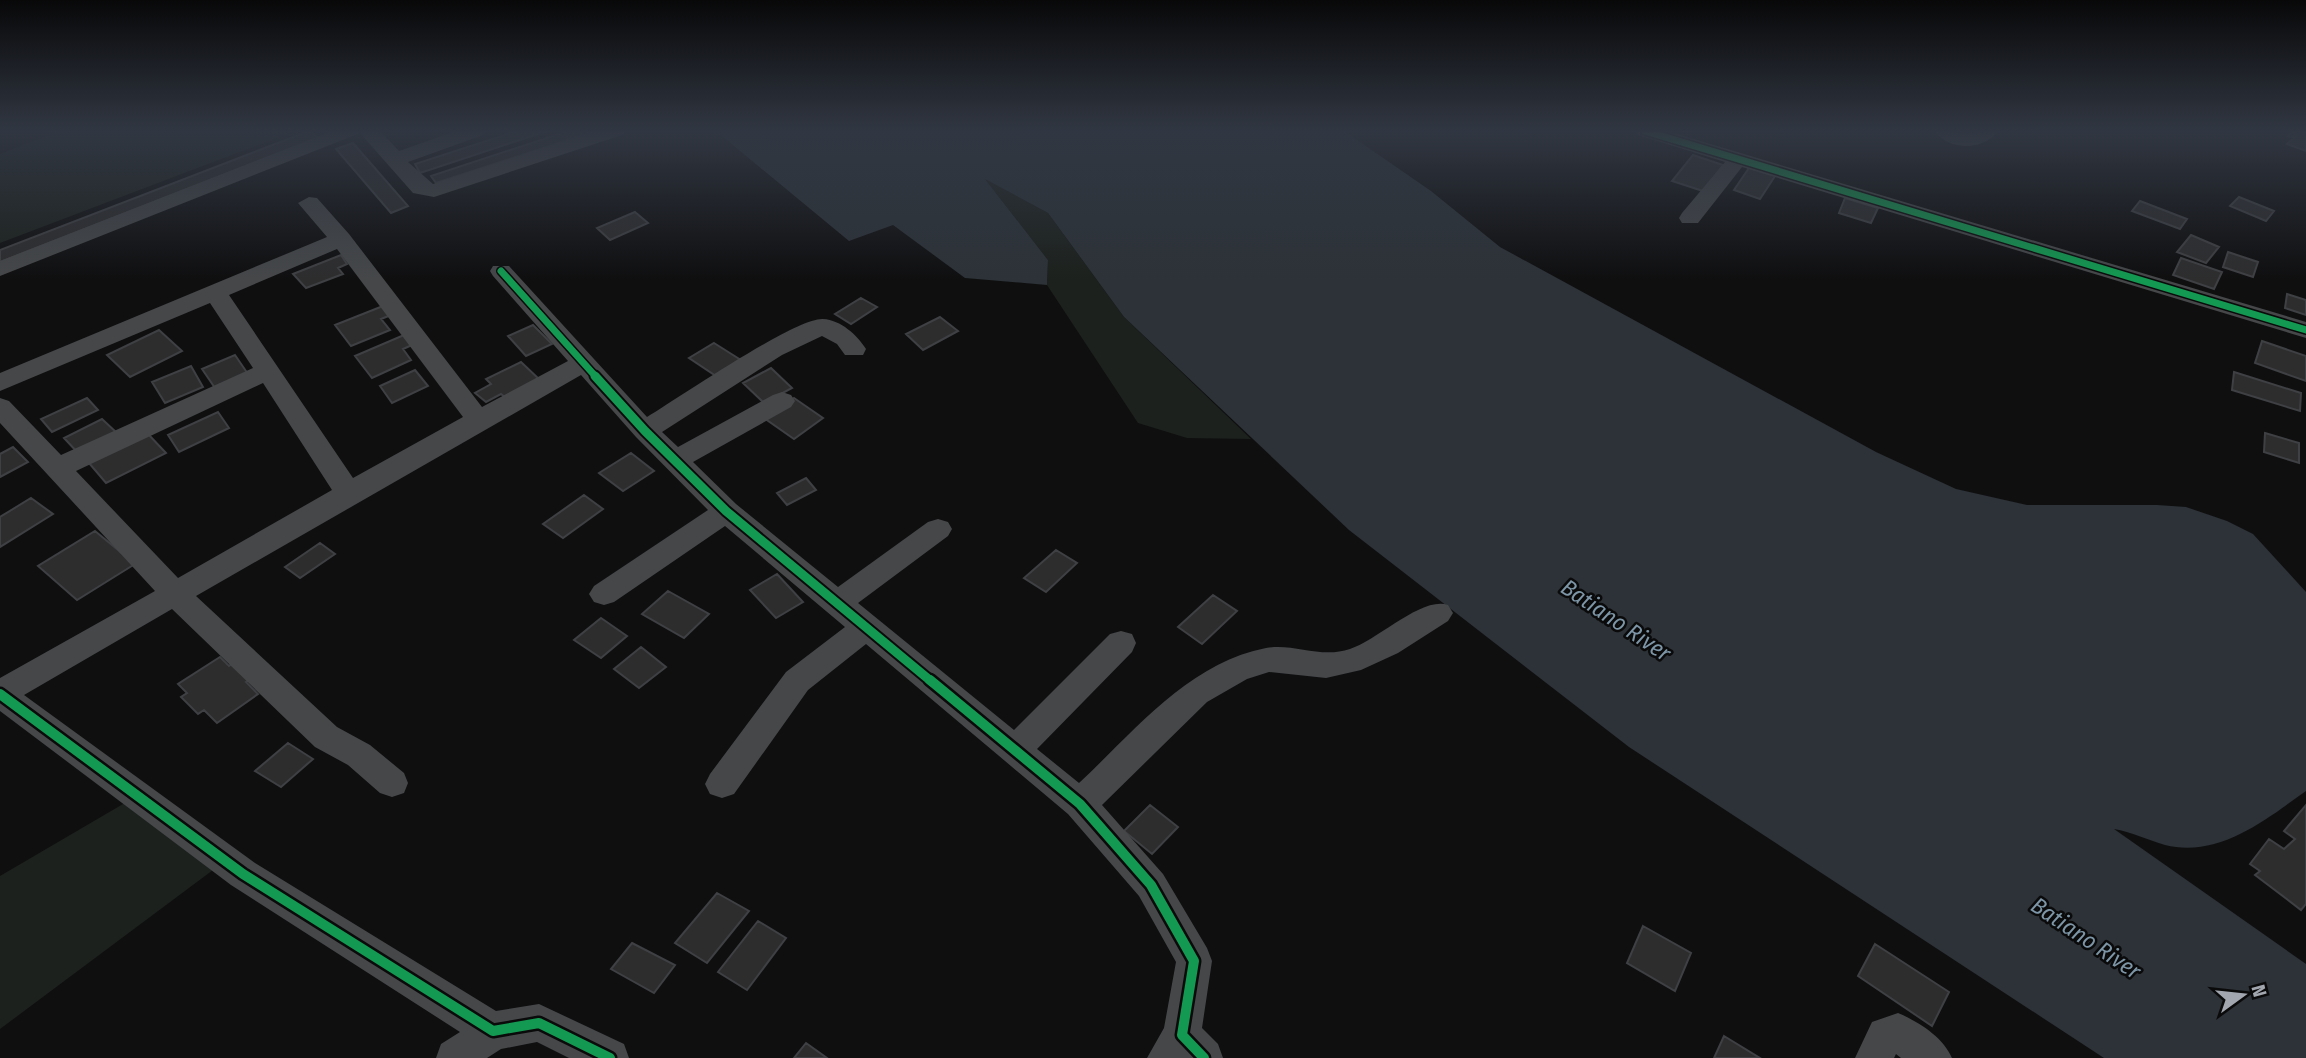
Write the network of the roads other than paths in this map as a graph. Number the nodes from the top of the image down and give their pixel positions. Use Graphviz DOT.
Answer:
graph roads {
  1 [pos="225,180"];
  2 [pos="414,180"];
  3 [pos="466,180"];
  4 [pos="1721,180"];
  5 [pos="1809,180"];
  6 [pos="309,203"];
  7 [pos="1690,218"];
  8 [pos="341,239"];
  9 [pos="0,269"];
  10 [pos="501,271"];
  11 [pos="215,292"];
  12 [pos="2306,330"];
  13 [pos="854,349"];
  14 [pos="585,362"];
  15 [pos="268,370"];
  16 [pos="0,383"];
  17 [pos="782,401"];
  18 [pos="0,407"];
  19 [pos="478,419"];
  20 [pos="645,431"];
  21 [pos="676,460"];
  22 [pos="58,468"];
  23 [pos="348,492"];
  24 [pos="726,511"];
  25 [pos="938,529"];
  26 [pos="604,594"];
  27 [pos="176,596"];
  28 [pos="839,602"];
  29 [pos="1438,612"];
  30 [pos="867,626"];
  31 [pos="1121,643"];
  32 [pos="0,694"];
  33 [pos="1015,750"];
  34 [pos="392,783"];
  35 [pos="722,785"];
  36 [pos="1080,804"];
  37 [pos="493,1031"];
  38 [pos="1184,1051"];
  39 [pos="455,1058"];
  40 [pos="610,1058"];
  41 [pos="1874,1058"];
  42 [pos="1933,1058"];
  1 -- 9 [label="street"];
  2 -- 3 [label="street"];
  4 -- 7 [label="street"];
  5 -- 12 [label="street"];
  6 -- 8 [label="street"];
  8 -- 11 [label="street"];
  8 -- 19 [label="street"];
  10 -- 14 [label="street"];
  11 -- 15 [label="street"];
  11 -- 16 [label="street"];
  13 -- 20 [label="street"];
  14 -- 19 [label="street"];
  14 -- 20 [label="street"];
  15 -- 22 [label="street"];
  15 -- 23 [label="street"];
  17 -- 21 [label="street"];
  18 -- 22 [label="street"];
  19 -- 23 [label="street"];
  20 -- 21 [label="street"];
  21 -- 24 [label="street"];
  22 -- 27 [label="street"];
  23 -- 27 [label="street"];
  24 -- 26 [label="street"];
  24 -- 28 [label="street"];
  25 -- 28 [label="street"];
  27 -- 32 [label="street"];
  27 -- 34 [label="street"];
  28 -- 30 [label="street"];
  29 -- 36 [label="street"];
  30 -- 33 [label="street"];
  30 -- 35 [label="street"];
  31 -- 33 [label="street"];
  32 -- 37 [label="street"];
  33 -- 36 [label="street"];
  36 -- 38 [label="street"];
  37 -- 39 [label="street"];
  37 -- 40 [label="street"];
  41 -- 42 [label="street"];
}
